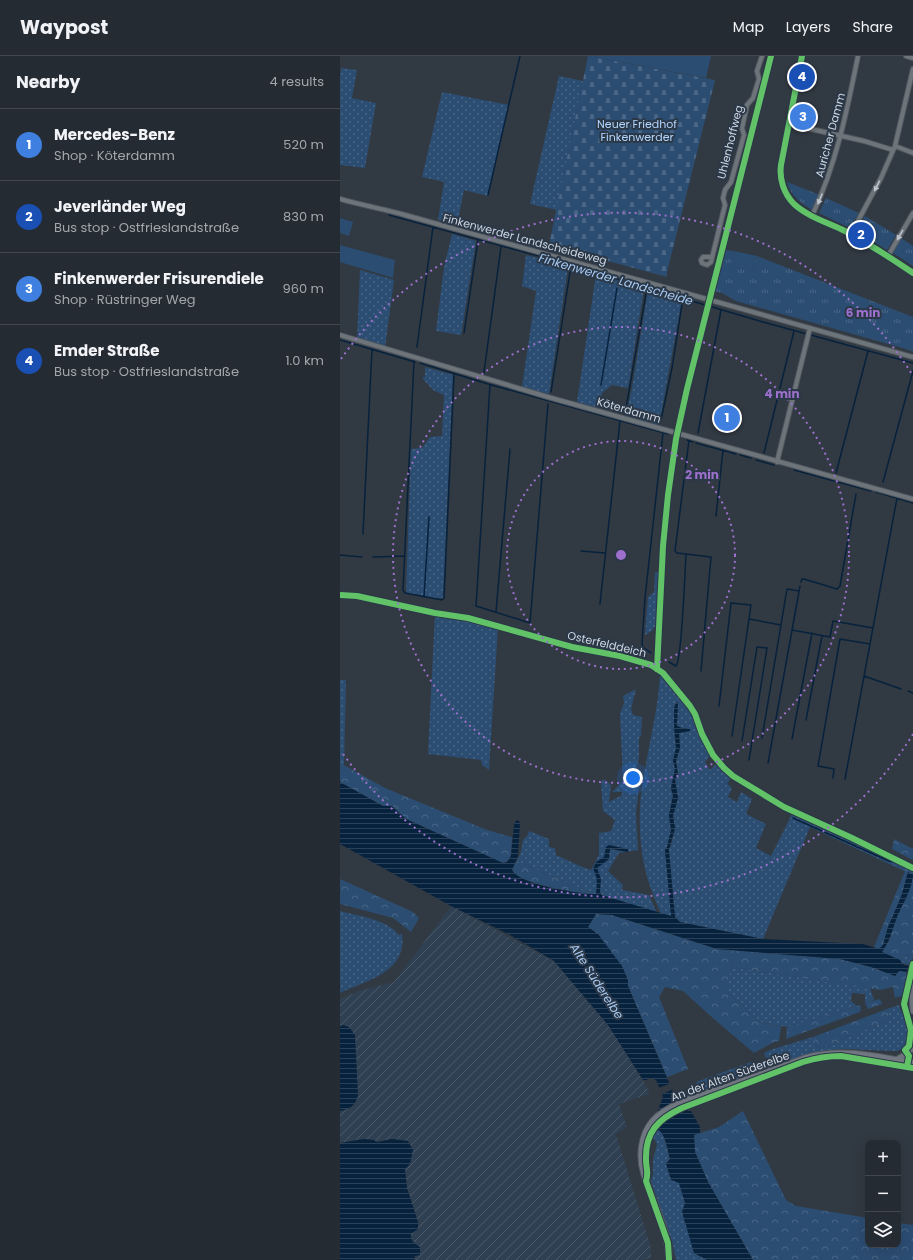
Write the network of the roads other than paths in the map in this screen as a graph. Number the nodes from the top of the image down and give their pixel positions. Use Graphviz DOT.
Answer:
graph roads {
  1 [pos="762,56"];
  2 [pos="802,56"];
  3 [pos="858,56"];
  4 [pos="906,56"];
  5 [pos="913,58"];
  6 [pos="913,69"];
  7 [pos="789,124"];
  8 [pos="841,135"];
  9 [pos="895,146"];
  10 [pos="893,150"];
  11 [pos="913,153"];
  12 [pos="340,199"];
  13 [pos="913,213"];
  14 [pos="812,216"];
  15 [pos="851,234"];
  16 [pos="888,256"];
  17 [pos="712,257"];
  18 [pos="913,273"];
  19 [pos="809,332"];
  20 [pos="340,335"];
  21 [pos="913,357"];
  22 [pos="777,462"];
  23 [pos="913,499"];
  24 [pos="340,595"];
  25 [pos="913,868"];
  26 [pos="913,982"];
  27 [pos="913,1011"];
  28 [pos="913,1047"];
  29 [pos="896,1060"];
  30 [pos="913,1063"];
  31 [pos="669,1260"];
  1 -- 17 [label="street, Uhlenhoffweg"];
  2 -- 7 [label="street"];
  3 -- 8 [label="street, Auricher Damm"];
  4 -- 5 [label="street"];
  6 -- 9 [label="street"];
  7 -- 8 [label="street"];
  7 -- 14 [label="street"];
  8 -- 10 [label="street"];
  8 -- 14 [label="street, Auricher Damm, one-way"];
  9 -- 10 [label="street"];
  9 -- 11 [label="street"];
  10 -- 15 [label="street, one-way"];
  12 -- 19 [label="street, Finkenwerder Landscheideweg"];
  13 -- 16 [label="street, one-way"];
  14 -- 15 [label="street"];
  15 -- 16 [label="street"];
  16 -- 18 [label="street"];
  19 -- 21 [label="street, Finkenwerder Landscheideweg"];
  19 -- 22 [label="street"];
  20 -- 22 [label="street, Köterdamm"];
  22 -- 23 [label="street, Köterdamm"];
  24 -- 25 [label="street, Osterfelddeich"];
  26 -- 27 [label="street"];
  28 -- 29 [label="street"];
  29 -- 30 [label="main road, An der Alten Süderelbe"];
  29 -- 31 [label="main road, An der Alten Süderelbe"];
}
